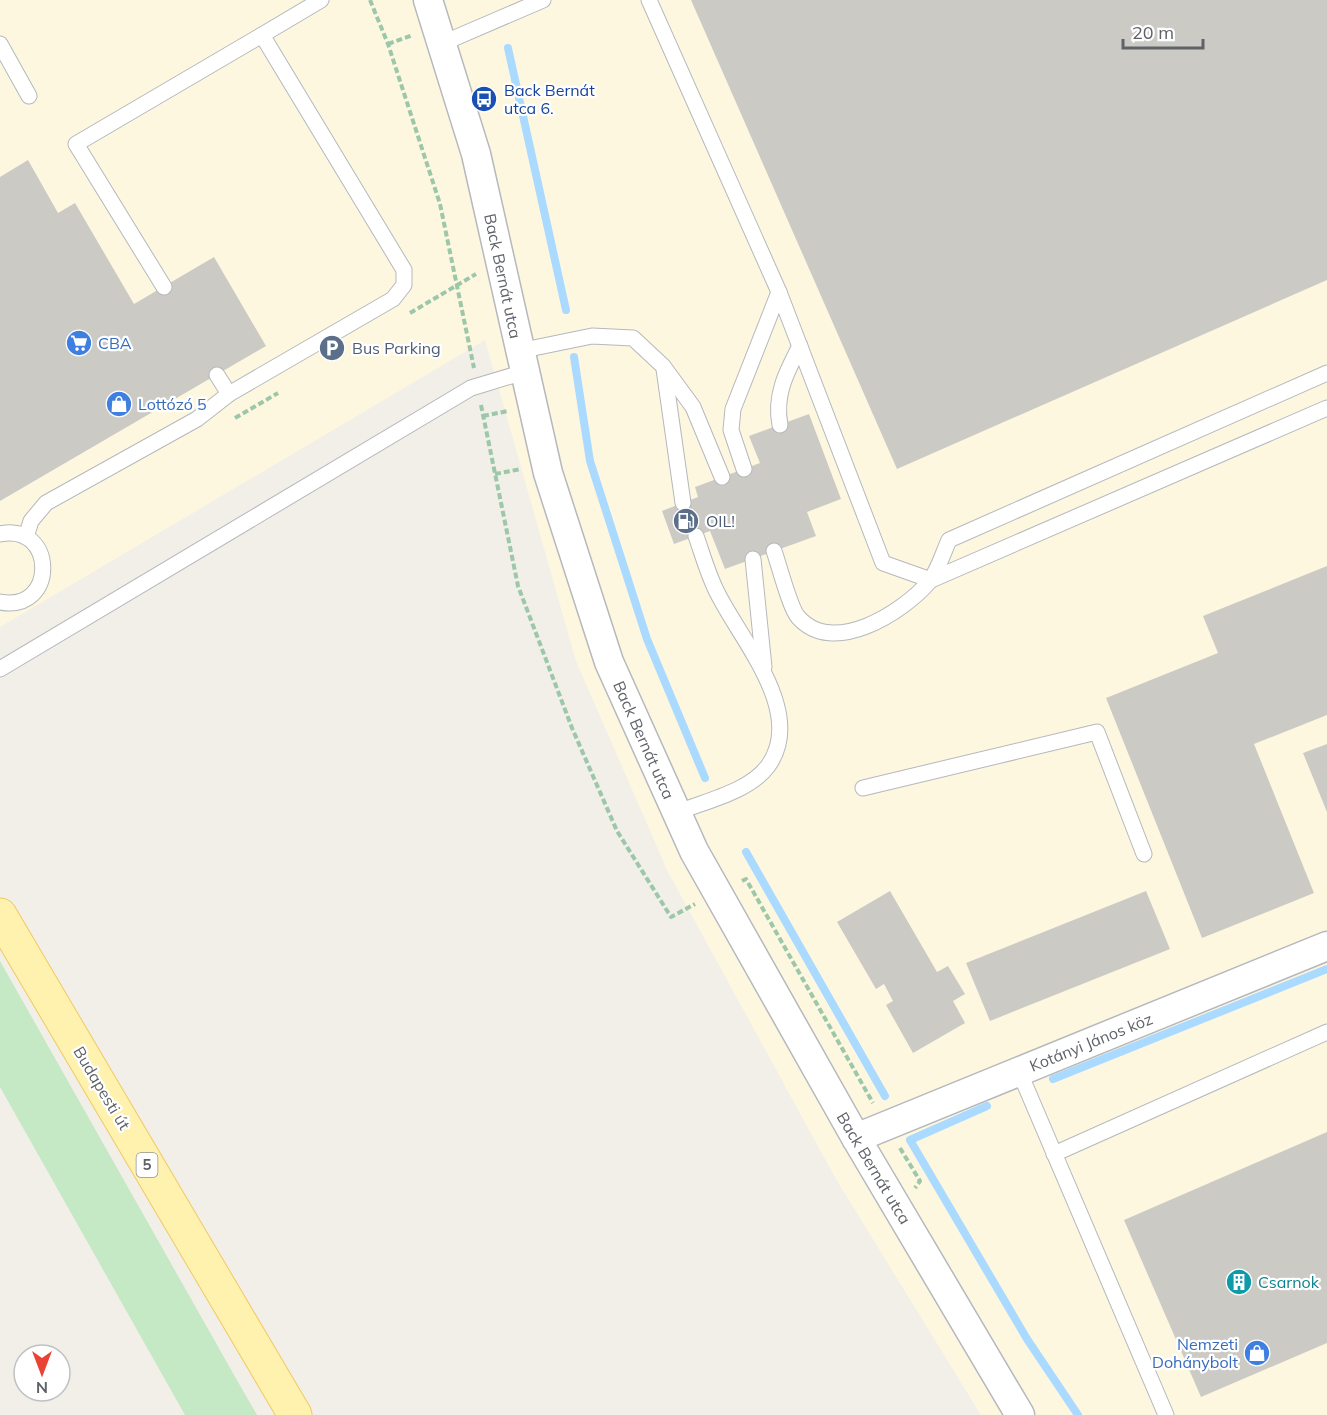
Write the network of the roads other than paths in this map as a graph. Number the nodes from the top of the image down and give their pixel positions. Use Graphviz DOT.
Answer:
graph roads {
  1 [pos="321,0"];
  2 [pos="428,0"];
  3 [pos="543,0"];
  4 [pos="649,0"];
  5 [pos="262,36"];
  6 [pos="443,43"];
  7 [pos="0,44"];
  8 [pos="30,96"];
  9 [pos="164,287"];
  10 [pos="779,292"];
  11 [pos="800,346"];
  12 [pos="522,361"];
  13 [pos="663,366"];
  14 [pos="1327,373"];
  15 [pos="217,375"];
  16 [pos="229,394"];
  17 [pos="1327,408"];
  18 [pos="780,424"];
  19 [pos="744,469"];
  20 [pos="722,477"];
  21 [pos="683,503"];
  22 [pos="0,534"];
  23 [pos="696,536"];
  24 [pos="26,537"];
  25 [pos="774,551"];
  26 [pos="753,559"];
  27 [pos="931,580"];
  28 [pos="0,602"];
  29 [pos="0,669"];
  30 [pos="765,673"];
  31 [pos="863,788"];
  32 [pos="676,813"];
  33 [pos="1144,854"];
  34 [pos="0,915"];
  35 [pos="1327,946"];
  36 [pos="1327,1032"];
  37 [pos="1019,1071"];
  38 [pos="856,1138"];
  39 [pos="1054,1154"];
  40 [pos="294,1415"];
  41 [pos="1020,1415"];
  42 [pos="1166,1415"];
  1 -- 5 [label="lane"];
  2 -- 6 [label="street, Back Bernát utca"];
  3 -- 6 [label="lane"];
  4 -- 10 [label="lane"];
  5 -- 9 [label="lane"];
  5 -- 16 [label="lane"];
  6 -- 12 [label="street, Back Bernát utca"];
  7 -- 8 [label="lane"];
  10 -- 11 [label="lane"];
  10 -- 19 [label="lane"];
  11 -- 18 [label="lane"];
  11 -- 27 [label="lane"];
  12 -- 13 [label="lane"];
  12 -- 29 [label="lane"];
  12 -- 32 [label="street, Back Bernát utca"];
  13 -- 20 [label="lane"];
  13 -- 21 [label="lane"];
  14 -- 27 [label="lane"];
  15 -- 16 [label="lane"];
  16 -- 24 [label="lane"];
  17 -- 27 [label="lane"];
  22 -- 24 [label="lane"];
  23 -- 30 [label="lane"];
  24 -- 28 [label="lane"];
  25 -- 27 [label="lane"];
  26 -- 30 [label="lane"];
  30 -- 32 [label="lane"];
  31 -- 33 [label="lane"];
  32 -- 38 [label="street, Back Bernát utca"];
  34 -- 40 [label="main road, Budapesti út / 5"];
  35 -- 37 [label="street, Kotányi János köz"];
  36 -- 39 [label="lane"];
  37 -- 38 [label="street, Kotányi János köz"];
  37 -- 39 [label="lane"];
  38 -- 41 [label="street, Back Bernát utca"];
  39 -- 42 [label="lane"];
}
